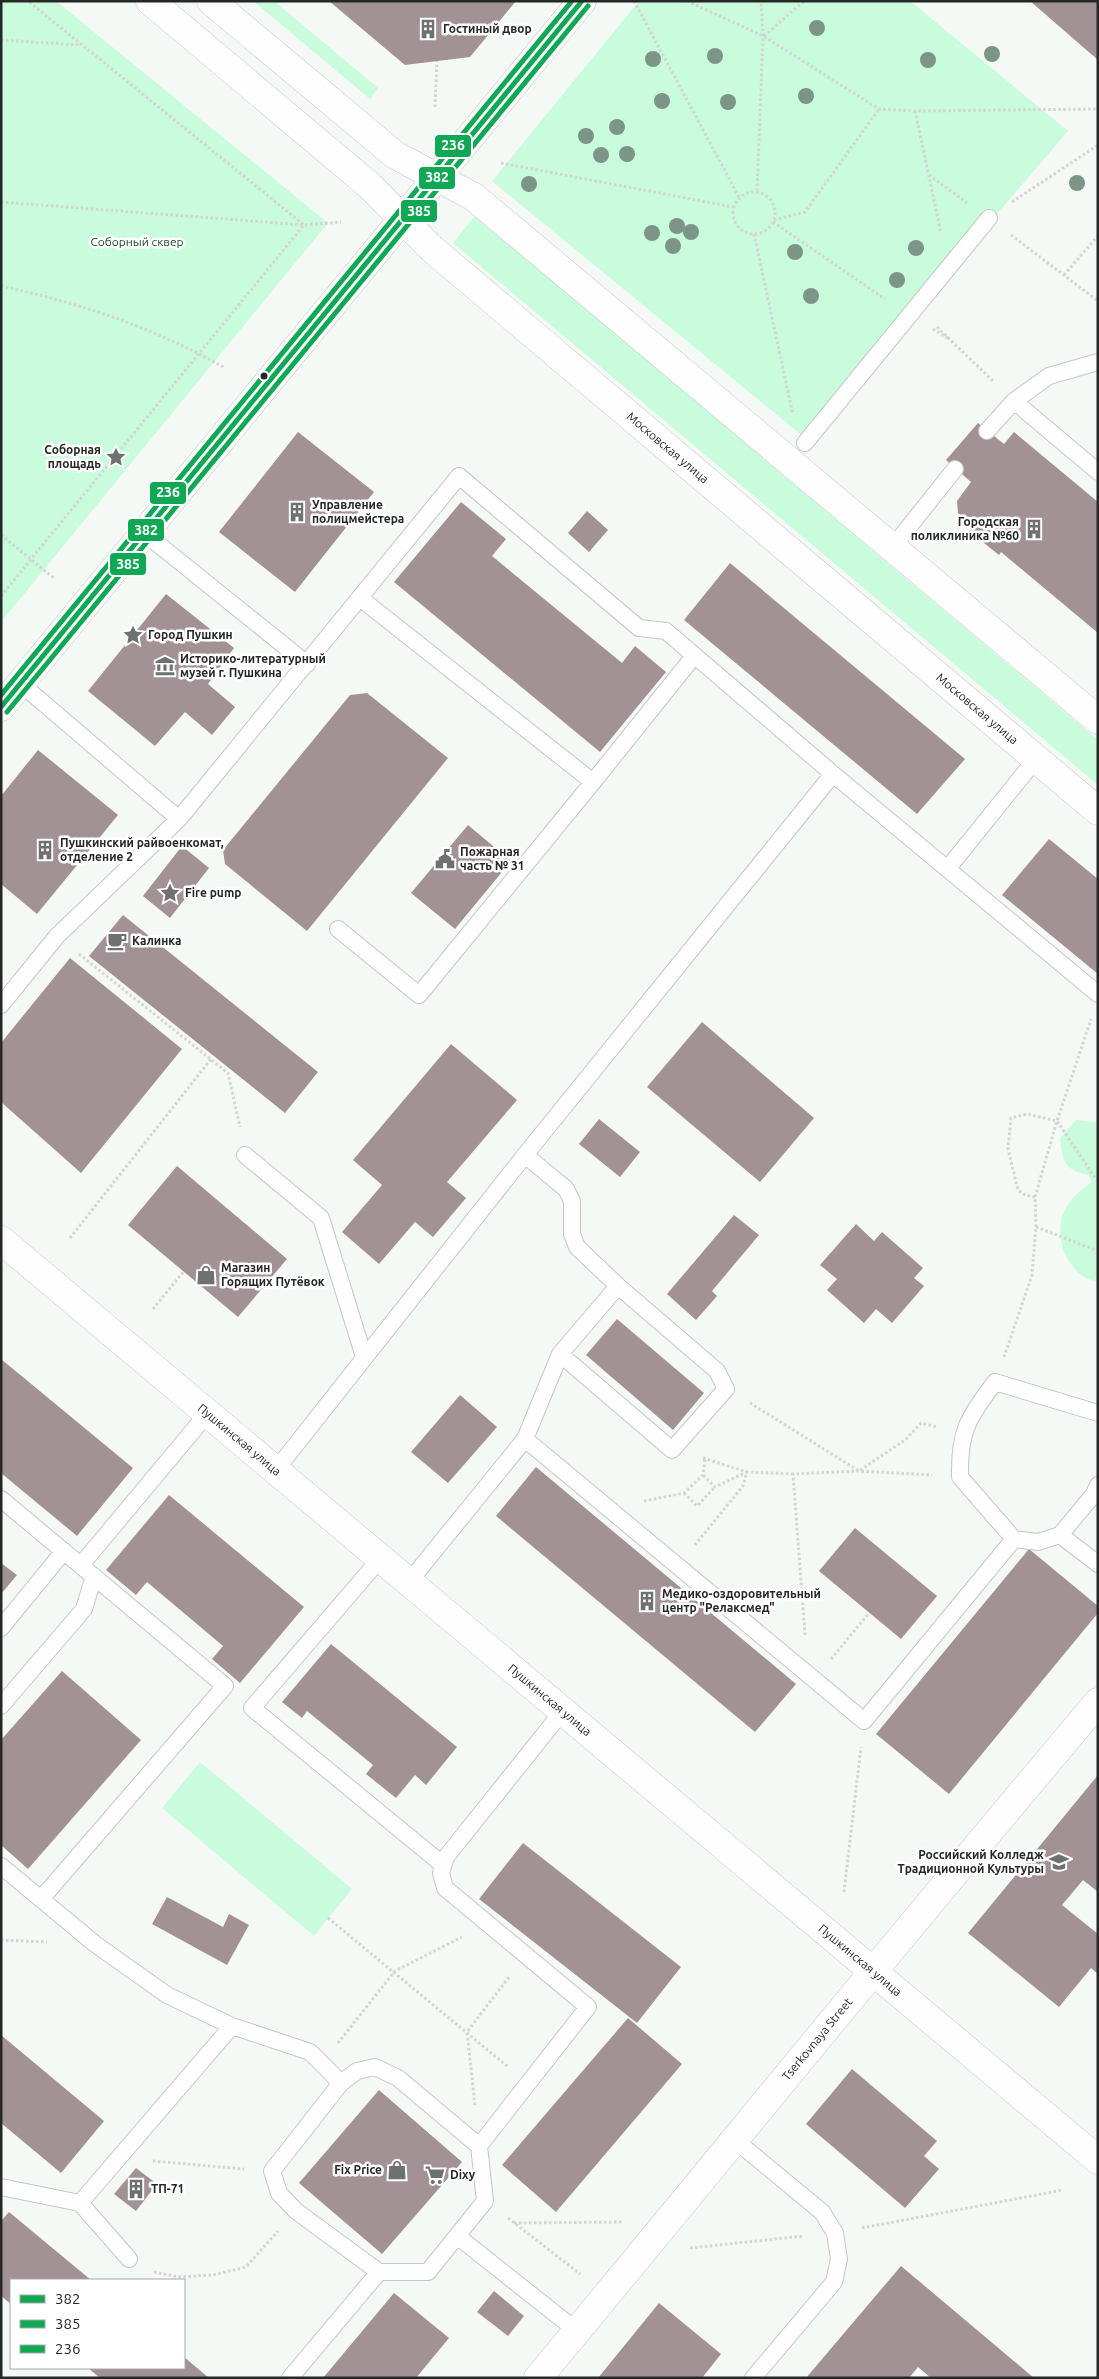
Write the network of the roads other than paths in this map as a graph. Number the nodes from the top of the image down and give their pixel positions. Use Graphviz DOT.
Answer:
graph roads {
  1 [pos="150,1"];
  2 [pos="210,1"];
  3 [pos="582,1"];
  4 [pos="438,176"];
  5 [pos="989,218"];
  6 [pos="402,220"];
  7 [pos="1098,362"];
  8 [pos="1014,401"];
  9 [pos="987,431"];
  10 [pos="805,443"];
  11 [pos="955,469"];
  12 [pos="1098,472"];
  13 [pos="143,532"];
  14 [pos="892,548"];
  15 [pos="360,598"];
  16 [pos="694,656"];
  17 [pos="307,664"];
  18 [pos="20,683"];
  19 [pos="1,707"];
  20 [pos="1098,720"];
  21 [pos="1036,759"];
  22 [pos="833,774"];
  23 [pos="594,782"];
  24 [pos="1098,810"];
  25 [pos="179,820"];
  26 [pos="948,868"];
  27 [pos="338,929"];
  28 [pos="1098,994"];
  29 [pos="1,1004"];
  30 [pos="246,1155"];
  31 [pos="525,1155"];
  32 [pos="1,1240"];
  33 [pos="618,1286"];
  34 [pos="560,1354"];
  35 [pos="364,1357"];
  36 [pos="1098,1413"];
  37 [pos="207,1414"];
  38 [pos="525,1439"];
  39 [pos="275,1471"];
  40 [pos="1098,1485"];
  41 [pos="1,1499"];
  42 [pos="1060,1535"];
  43 [pos="1014,1539"];
  44 [pos="64,1551"];
  45 [pos="380,1559"];
  46 [pos="1098,1564"];
  47 [pos="81,1565"];
  48 [pos="94,1576"];
  49 [pos="408,1583"];
  50 [pos="1,1628"];
  51 [pos="1098,1702"];
  52 [pos="1,1706"];
  53 [pos="562,1712"];
  54 [pos="442,1864"];
  55 [pos="1,1866"];
  56 [pos="41,1899"];
  57 [pos="872,1971"];
  58 [pos="232,2026"];
  59 [pos="341,2083"];
  60 [pos="735,2140"];
  61 [pos="479,2146"];
  62 [pos="1098,2160"];
  63 [pos="1,2187"];
  64 [pos="80,2203"];
  65 [pos="457,2236"];
  66 [pos="129,2260"];
  67 [pos="379,2272"];
  68 [pos="577,2331"];
  69 [pos="756,2377"];
  70 [pos="290,2378"];
  71 [pos="538,2378"];
  1 -- 6 [label="street, Московская улица"];
  2 -- 4 [label="street"];
  3 -- 4 [label="street"];
  4 -- 6 [label="street"];
  4 -- 14 [label="street"];
  5 -- 10 [label="lane"];
  6 -- 13 [label="street"];
  6 -- 21 [label="street, Московская улица"];
  7 -- 8 [label="lane"];
  8 -- 9 [label="lane"];
  8 -- 12 [label="lane"];
  11 -- 14 [label="lane"];
  13 -- 17 [label="lane"];
  13 -- 18 [label="street"];
  14 -- 20 [label="street"];
  15 -- 16 [label="lane"];
  15 -- 17 [label="lane"];
  15 -- 23 [label="lane"];
  16 -- 22 [label="lane"];
  16 -- 23 [label="lane"];
  17 -- 25 [label="lane"];
  18 -- 19 [label="street"];
  18 -- 25 [label="lane"];
  21 -- 24 [label="street, Московская улица"];
  21 -- 26 [label="lane"];
  22 -- 26 [label="lane"];
  22 -- 31 [label="lane"];
  23 -- 27 [label="lane"];
  25 -- 29 [label="lane"];
  26 -- 28 [label="lane"];
  30 -- 35 [label="lane"];
  31 -- 33 [label="lane"];
  31 -- 35 [label="lane"];
  32 -- 37 [label="street, Пушкинская улица"];
  33 -- 34 [label="lane"];
  33 -- 34 [label="lane"];
  34 -- 38 [label="lane"];
  35 -- 39 [label="lane"];
  36 -- 43 [label="lane"];
  37 -- 39 [label="street, Пушкинская улица"];
  37 -- 47 [label="lane"];
  38 -- 43 [label="lane"];
  38 -- 49 [label="lane"];
  39 -- 45 [label="street, Пушкинская улица"];
  40 -- 42 [label="lane"];
  41 -- 44 [label="lane"];
  42 -- 43 [label="lane"];
  42 -- 46 [label="lane"];
  44 -- 47 [label="lane"];
  44 -- 50 [label="lane"];
  45 -- 49 [label="street, Пушкинская улица"];
  45 -- 54 [label="lane"];
  47 -- 48 [label="lane"];
  48 -- 52 [label="lane"];
  48 -- 56 [label="lane"];
  49 -- 53 [label="street, Пушкинская улица"];
  51 -- 57 [label="street, Tserkovnaya Street"];
  53 -- 54 [label="lane"];
  53 -- 57 [label="street, Пушкинская улица"];
  54 -- 61 [label="lane"];
  55 -- 56 [label="lane"];
  56 -- 58 [label="lane"];
  57 -- 60 [label="street, Tserkovnaya Street"];
  57 -- 62 [label="street, Пушкинская улица"];
  58 -- 59 [label="lane"];
  58 -- 64 [label="lane"];
  59 -- 61 [label="lane"];
  59 -- 67 [label="lane"];
  60 -- 68 [label="street, Tserkovnaya Street"];
  60 -- 69 [label="lane"];
  61 -- 65 [label="lane"];
  63 -- 64 [label="lane"];
  64 -- 66 [label="lane"];
  65 -- 67 [label="lane"];
  65 -- 68 [label="lane"];
  67 -- 70 [label="lane"];
  68 -- 71 [label="street, Tserkovnaya Street"];
}
